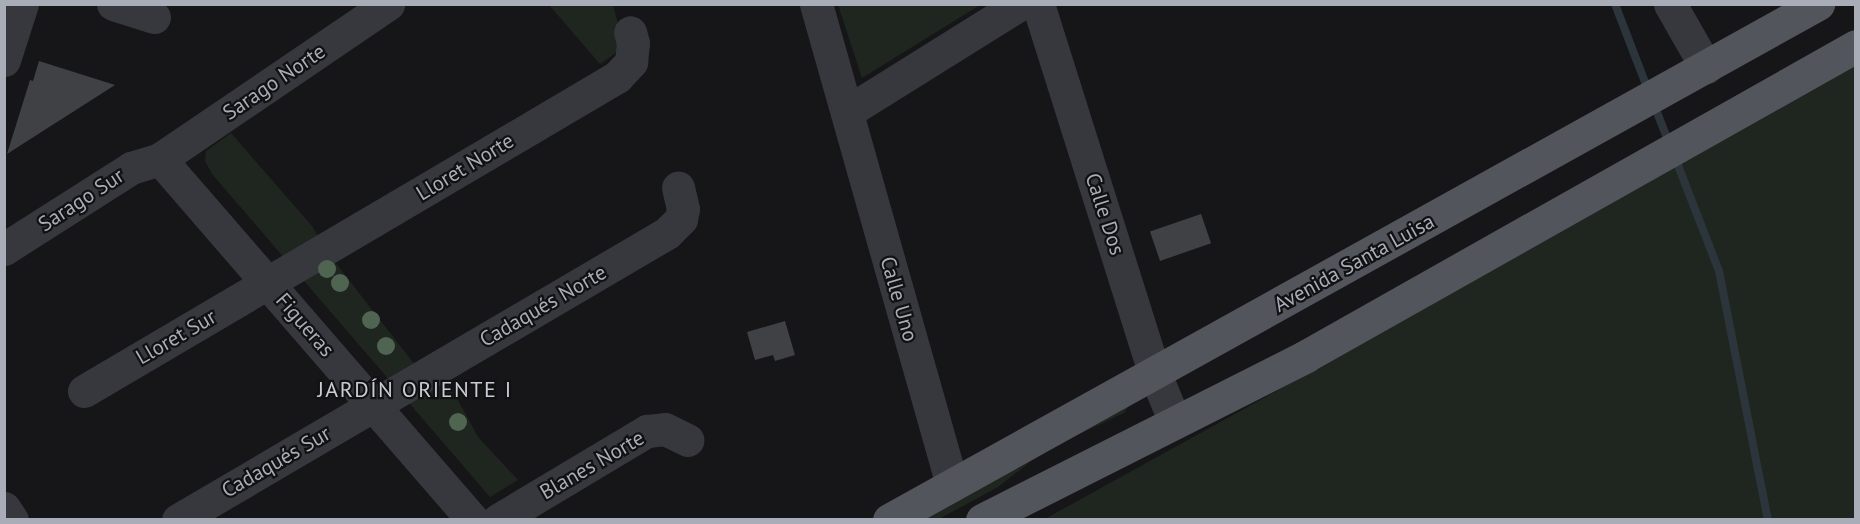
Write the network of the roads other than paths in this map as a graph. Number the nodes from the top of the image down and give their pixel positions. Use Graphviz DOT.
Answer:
graph roads {
  1 [pos="22,4"];
  2 [pos="113,4"];
  3 [pos="388,4"];
  4 [pos="816,4"];
  5 [pos="1020,4"];
  6 [pos="1038,4"];
  7 [pos="1670,4"];
  8 [pos="1818,4"];
  9 [pos="154,17"];
  10 [pos="630,32"];
  11 [pos="1856,45"];
  12 [pos="4,60"];
  13 [pos="1696,73"];
  14 [pos="847,112"];
  15 [pos="160,159"];
  16 [pos="678,188"];
  17 [pos="4,249"];
  18 [pos="268,283"];
  19 [pos="1155,374"];
  20 [pos="84,391"];
  21 [pos="375,405"];
  22 [pos="1175,422"];
  23 [pos="688,440"];
  24 [pos="952,485"];
  25 [pos="4,508"];
  26 [pos="12,519"];
  27 [pos="178,519"];
  28 [pos="473,519"];
  29 [pos="498,519"];
  30 [pos="889,519"];
  31 [pos="982,519"];
  1 -- 12 [label="street"];
  2 -- 9 [label="street"];
  3 -- 15 [label="street, Sarago Norte"];
  4 -- 14 [label="street, Calle Uno"];
  5 -- 14 [label="street"];
  6 -- 19 [label="street, Calle Dos"];
  7 -- 13 [label="street"];
  8 -- 13 [label="main road, Avenida Santa Luisa"];
  10 -- 18 [label="street, Lloret Norte"];
  11 -- 22 [label="main road"];
  13 -- 19 [label="main road, Avenida Santa Luisa"];
  14 -- 24 [label="street, Calle Uno"];
  15 -- 17 [label="street, Sarago Sur"];
  15 -- 18 [label="street, Figueras"];
  16 -- 21 [label="street, Cadaqués Norte"];
  18 -- 20 [label="street, Lloret Sur"];
  18 -- 21 [label="street, Figueras"];
  19 -- 22 [label="street, Calle Dos"];
  19 -- 24 [label="main road, Avenida Santa Luisa"];
  21 -- 27 [label="street, Cadaqués Sur"];
  21 -- 28 [label="street, Figueras"];
  22 -- 31 [label="main road"];
  23 -- 29 [label="street, Blanes Norte"];
  24 -- 30 [label="main road, Avenida Santa Luisa"];
  25 -- 26 [label="street"];
}
